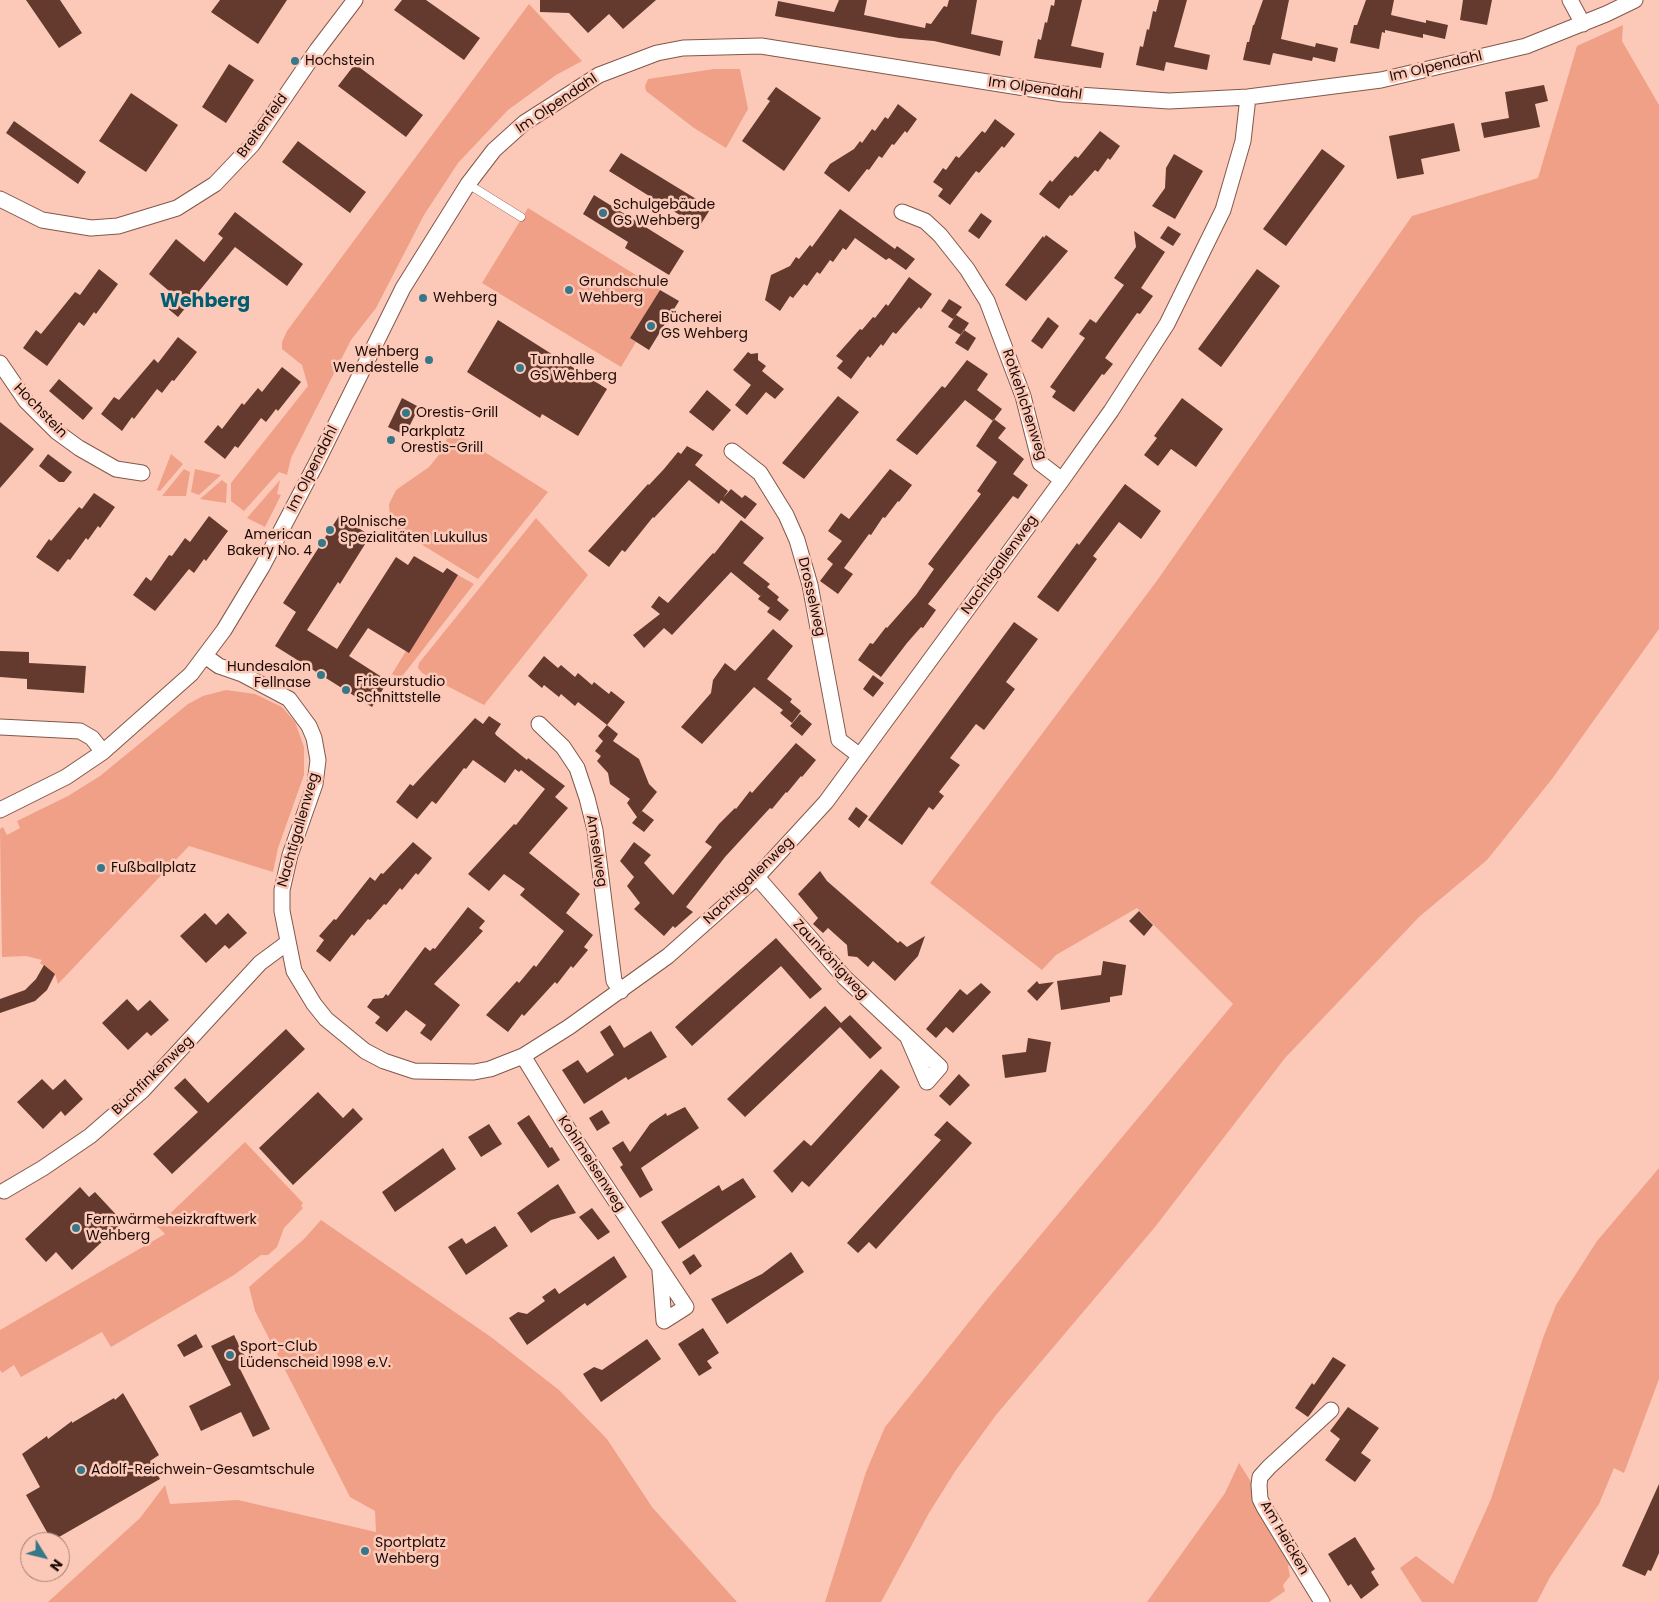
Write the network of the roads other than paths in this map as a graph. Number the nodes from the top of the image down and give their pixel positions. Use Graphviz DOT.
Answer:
graph roads {
  1 [pos="355,0"];
  2 [pos="1570,0"];
  3 [pos="1635,0"];
  4 [pos="1583,24"];
  5 [pos="1248,97"];
  6 [pos="468,184"];
  7 [pos="0,199"];
  8 [pos="902,212"];
  9 [pos="521,217"];
  10 [pos="0,363"];
  11 [pos="732,451"];
  12 [pos="142,473"];
  13 [pos="1062,480"];
  14 [pos="205,656"];
  15 [pos="539,724"];
  16 [pos="0,726"];
  17 [pos="103,752"];
  18 [pos="860,756"];
  19 [pos="0,810"];
  20 [pos="757,877"];
  21 [pos="287,943"];
  22 [pos="621,991"];
  23 [pos="908,1038"];
  24 [pos="523,1056"];
  25 [pos="4,1191"];
  26 [pos="660,1270"];
  27 [pos="1330,1410"];
  28 [pos="1322,1602"];
  1 -- 7 [label="street, Breitenfeld"];
  2 -- 4 [label="street"];
  3 -- 4 [label="street, Im Olpendahl"];
  4 -- 5 [label="street, Im Olpendahl"];
  5 -- 6 [label="street, Im Olpendahl"];
  5 -- 13 [label="street, Nachtigallenweg"];
  6 -- 9 [label="lane"];
  6 -- 14 [label="street, Im Olpendahl"];
  8 -- 13 [label="street, Rotkehlchenweg"];
  10 -- 12 [label="street, Hochstein"];
  11 -- 18 [label="street, Drosselweg"];
  13 -- 18 [label="street, Nachtigallenweg"];
  14 -- 17 [label="street, Im Olpendahl"];
  14 -- 21 [label="street, Nachtigallenweg"];
  15 -- 22 [label="street, Amselweg"];
  16 -- 17 [label="street"];
  17 -- 19 [label="street, Im Olpendahl"];
  18 -- 20 [label="street, Nachtigallenweg"];
  20 -- 22 [label="street, Nachtigallenweg"];
  20 -- 23 [label="street, Zaunkönigweg"];
  21 -- 24 [label="street, Nachtigallenweg"];
  21 -- 25 [label="street, Buchfinkenweg"];
  22 -- 24 [label="street, Nachtigallenweg"];
  24 -- 26 [label="street, Kohlmeisenweg"];
  27 -- 28 [label="street, Am Heicken"];
}
